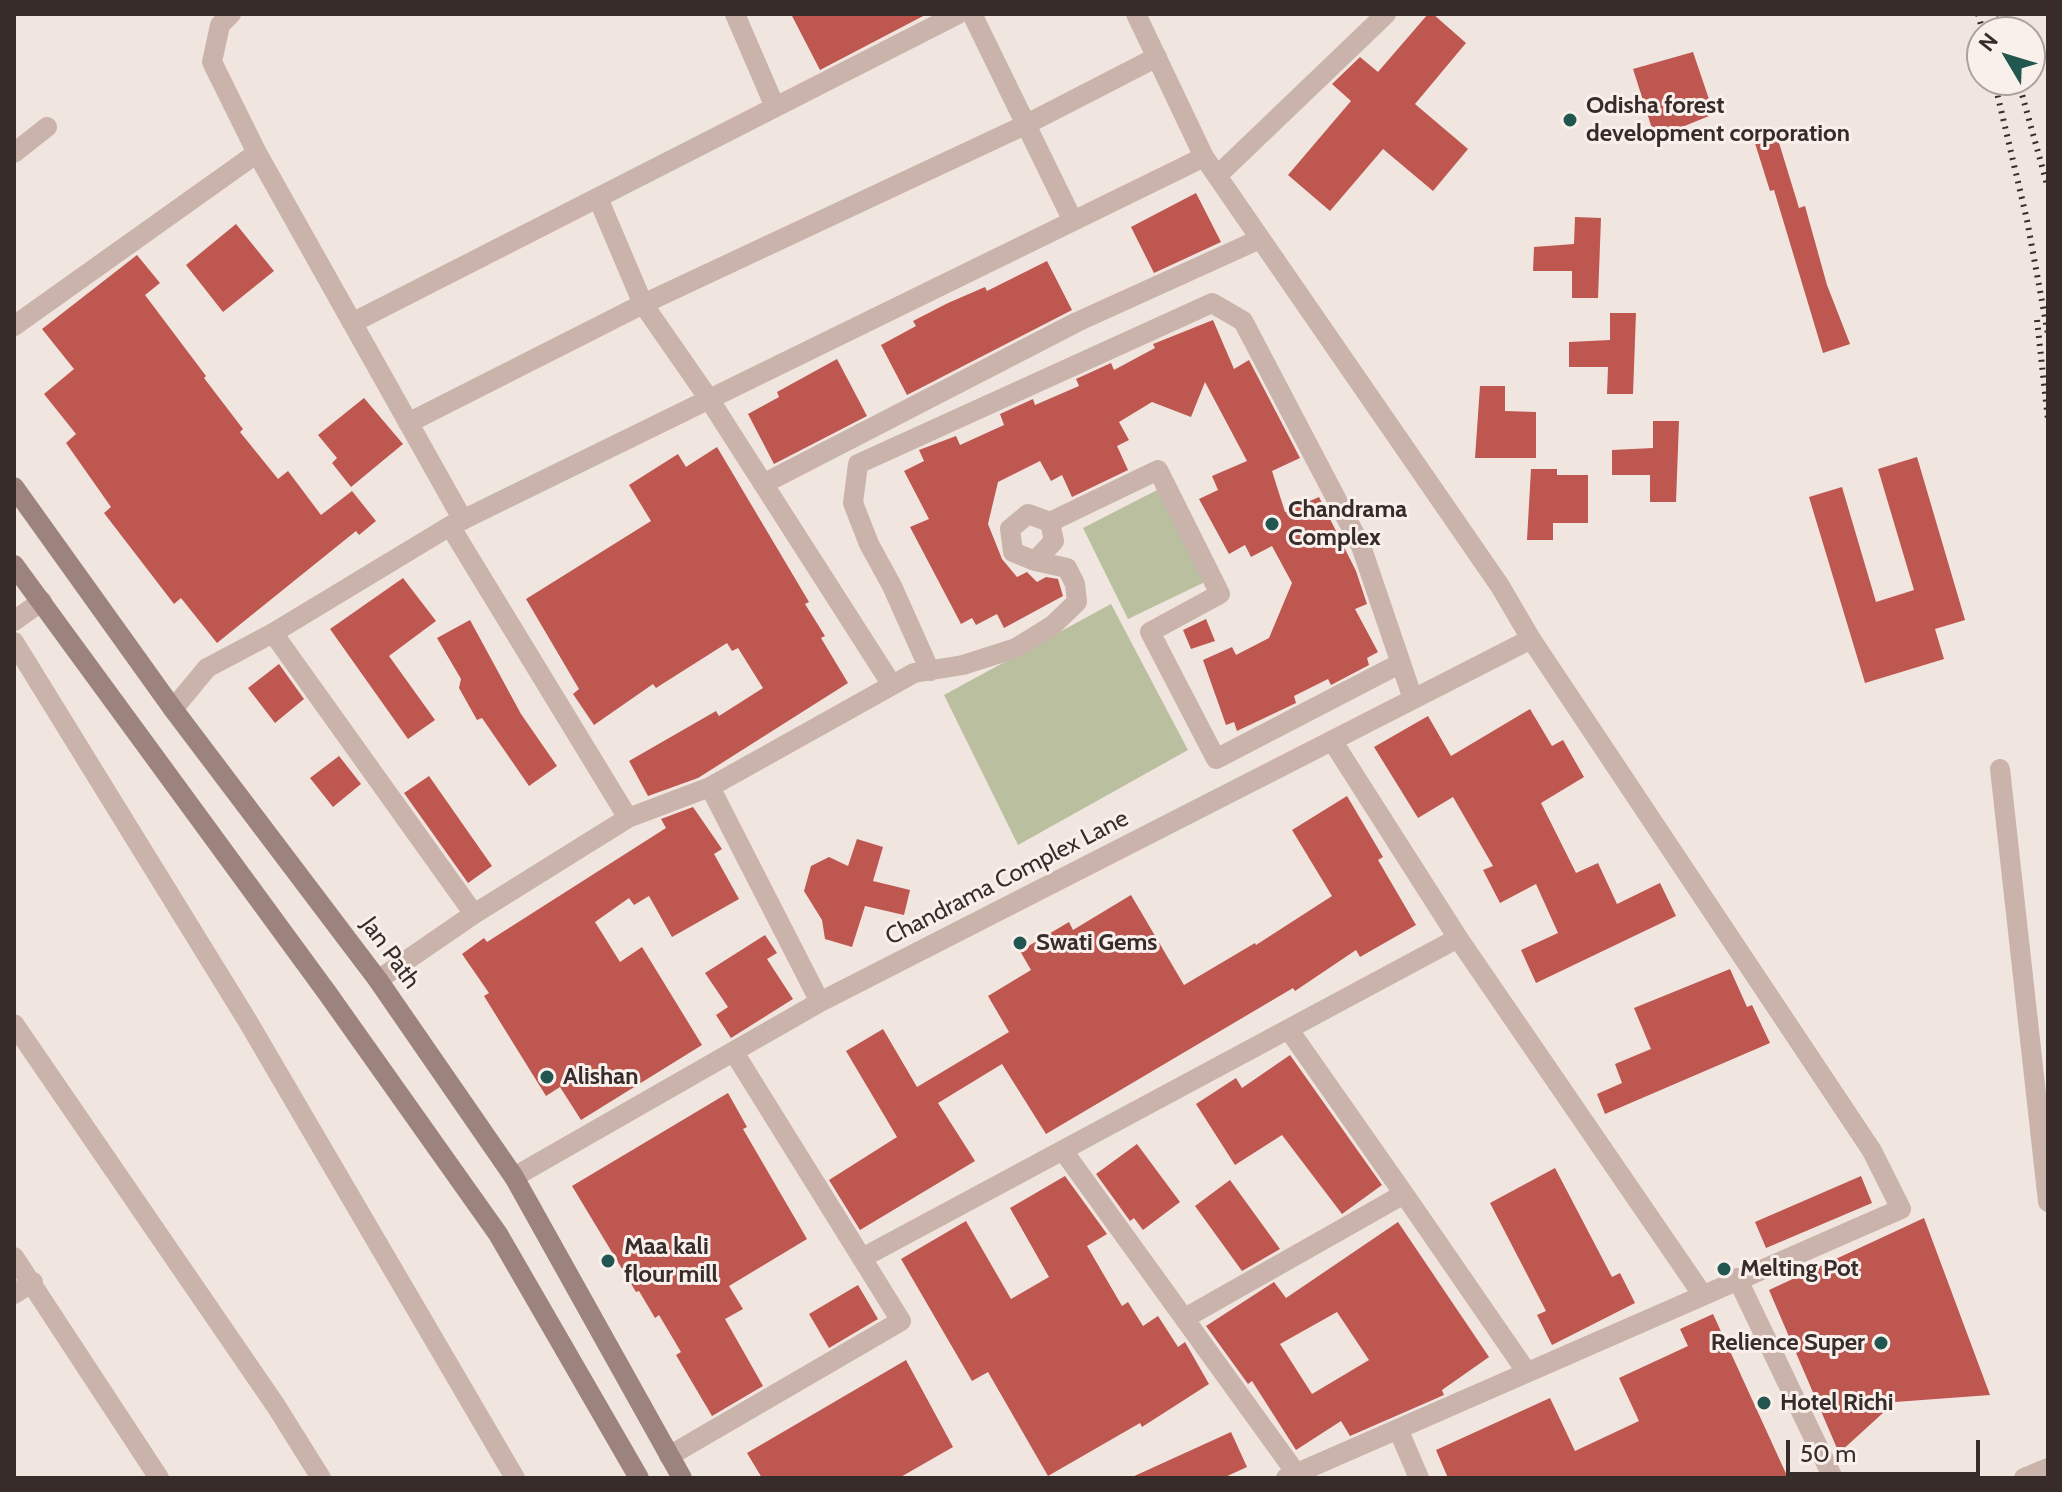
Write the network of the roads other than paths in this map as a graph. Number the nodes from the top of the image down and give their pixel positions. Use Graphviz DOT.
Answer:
graph roads {
  1 [pos="231,14"];
  2 [pos="735,14"];
  3 [pos="958,14"];
  4 [pos="972,14"];
  5 [pos="1136,14"];
  6 [pos="1386,14"];
  7 [pos="1157,57"];
  8 [pos="775,107"];
  9 [pos="1025,125"];
  10 [pos="47,127"];
  11 [pos="14,153"];
  12 [pos="257,153"];
  13 [pos="1204,157"];
  14 [pos="1217,176"];
  15 [pos="598,198"];
  16 [pos="1073,221"];
  17 [pos="1260,239"];
  18 [pos="643,304"];
  19 [pos="352,323"];
  20 [pos="14,326"];
  21 [pos="709,399"];
  22 [pos="408,423"];
  23 [pos="763,484"];
  24 [pos="14,487"];
  25 [pos="1050,522"];
  26 [pos="456,523"];
  27 [pos="1035,561"];
  28 [pos="14,565"];
  29 [pos="42,601"];
  30 [pos="14,621"];
  31 [pos="273,633"];
  32 [pos="1531,639"];
  33 [pos="14,642"];
  34 [pos="1399,664"];
  35 [pos="930,671"];
  36 [pos="892,685"];
  37 [pos="1413,699"];
  38 [pos="173,709"];
  39 [pos="1333,742"];
  40 [pos="2000,769"];
  41 [pos="710,787"];
  42 [pos="628,818"];
  43 [pos="474,914"];
  44 [pos="1458,938"];
  45 [pos="378,980"];
  46 [pos="820,1002"];
  47 [pos="14,1024"];
  48 [pos="1289,1030"];
  49 [pos="735,1054"];
  50 [pos="1064,1152"];
  51 [pos="514,1177"];
  52 [pos="1404,1194"];
  53 [pos="2048,1202"];
  54 [pos="14,1257"];
  55 [pos="862,1258"];
  56 [pos="1737,1278"];
  57 [pos="33,1282"];
  58 [pos="14,1294"];
  59 [pos="1702,1294"];
  60 [pos="1185,1318"];
  61 [pos="1526,1371"];
  62 [pos="1398,1429"];
  63 [pos="669,1456"];
  64 [pos="2048,1468"];
  65 [pos="1291,1476"];
  66 [pos="159,1478"];
  67 [pos="321,1478"];
  68 [pos="515,1478"];
  69 [pos="639,1478"];
  70 [pos="682,1478"];
  71 [pos="1419,1478"];
  72 [pos="1833,1478"];
  73 [pos="2024,1478"];
  1 -- 12 [label="street"];
  2 -- 8 [label="street"];
  3 -- 8 [label="street"];
  4 -- 9 [label="street"];
  5 -- 7 [label="street"];
  6 -- 14 [label="street"];
  7 -- 9 [label="street"];
  7 -- 13 [label="street"];
  8 -- 15 [label="street"];
  9 -- 16 [label="street"];
  9 -- 18 [label="street"];
  10 -- 11 [label="street"];
  12 -- 19 [label="street"];
  12 -- 20 [label="street"];
  13 -- 14 [label="street"];
  13 -- 16 [label="street"];
  14 -- 17 [label="street"];
  15 -- 18 [label="street"];
  15 -- 19 [label="street"];
  16 -- 21 [label="street"];
  17 -- 23 [label="street"];
  17 -- 32 [label="street"];
  18 -- 21 [label="street"];
  18 -- 22 [label="street"];
  19 -- 22 [label="street"];
  21 -- 23 [label="street"];
  21 -- 26 [label="street"];
  22 -- 26 [label="street"];
  23 -- 36 [label="street"];
  24 -- 38 [label="main road, Jan Path"];
  25 -- 27 [label="street"];
  25 -- 27 [label="street"];
  25 -- 34 [label="street"];
  26 -- 31 [label="street"];
  26 -- 42 [label="street"];
  27 -- 35 [label="street"];
  28 -- 29 [label="main road"];
  29 -- 30 [label="street"];
  29 -- 69 [label="main road"];
  31 -- 38 [label="street"];
  31 -- 43 [label="street"];
  32 -- 37 [label="street, Chandrama Complex Lane"];
  32 -- 56 [label="street"];
  33 -- 68 [label="street"];
  34 -- 35 [label="street"];
  34 -- 37 [label="street"];
  35 -- 36 [label="street"];
  36 -- 41 [label="street"];
  37 -- 39 [label="street, Chandrama Complex Lane"];
  38 -- 45 [label="main road, Jan Path"];
  39 -- 44 [label="street"];
  39 -- 46 [label="street, Chandrama Complex Lane"];
  40 -- 53 [label="street"];
  41 -- 42 [label="street"];
  41 -- 46 [label="street"];
  42 -- 43 [label="street"];
  43 -- 45 [label="street"];
  44 -- 48 [label="street"];
  44 -- 59 [label="street"];
  45 -- 51 [label="main road, Jan Path"];
  46 -- 49 [label="street, Chandrama Complex Lane"];
  47 -- 67 [label="street"];
  48 -- 50 [label="street"];
  48 -- 52 [label="street"];
  49 -- 51 [label="street, Chandrama Complex Lane"];
  49 -- 55 [label="street"];
  50 -- 55 [label="street"];
  50 -- 60 [label="street"];
  51 -- 63 [label="main road, Jan Path"];
  52 -- 60 [label="street"];
  52 -- 61 [label="street"];
  54 -- 57 [label="street"];
  55 -- 63 [label="street"];
  56 -- 59 [label="street"];
  56 -- 72 [label="street"];
  57 -- 58 [label="street"];
  57 -- 66 [label="street"];
  59 -- 61 [label="street"];
  60 -- 65 [label="street"];
  61 -- 62 [label="street"];
  62 -- 65 [label="street"];
  62 -- 71 [label="street"];
  63 -- 70 [label="main road, Jan Path"];
  64 -- 73 [label="street"];
}
